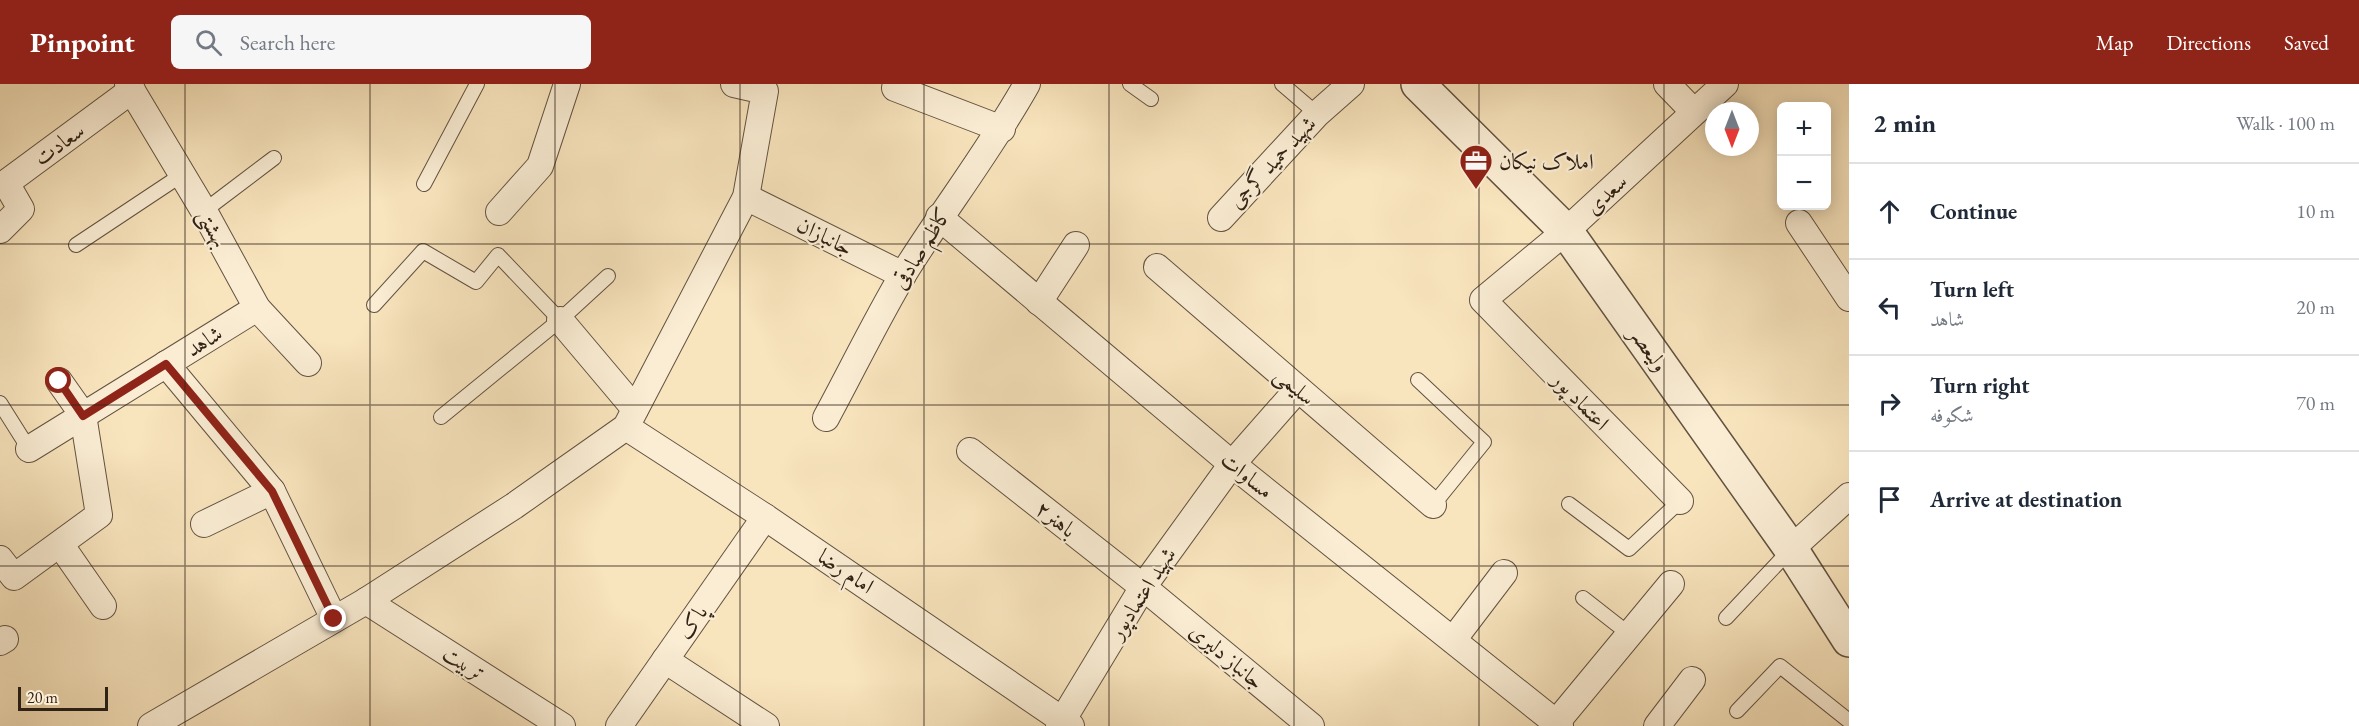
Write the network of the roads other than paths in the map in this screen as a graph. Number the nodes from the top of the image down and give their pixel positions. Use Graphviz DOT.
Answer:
graph roads {
  1 [pos="477,84"];
  2 [pos="567,84"];
  3 [pos="734,84"];
  4 [pos="1027,84"];
  5 [pos="1130,84"];
  6 [pos="1282,84"];
  7 [pos="1351,84"];
  8 [pos="1418,84"];
  9 [pos="1667,84"];
  10 [pos="1725,84"];
  11 [pos="130,87"];
  12 [pos="895,88"];
  13 [pos="1151,99"];
  14 [pos="1694,112"];
  15 [pos="1317,114"];
  16 [pos="1002,129"];
  17 [pos="274,158"];
  18 [pos="183,174"];
  19 [pos="424,184"];
  20 [pos="746,197"];
  21 [pos="204,211"];
  22 [pos="499,212"];
  23 [pos="939,217"];
  24 [pos="1221,218"];
  25 [pos="1799,223"];
  26 [pos="0,230"];
  27 [pos="1566,231"];
  28 [pos="76,245"];
  29 [pos="1076,245"];
  30 [pos="1156,267"];
  31 [pos="903,275"];
  32 [pos="608,276"];
  33 [pos="1849,298"];
  34 [pos="1483,300"];
  35 [pos="1039,302"];
  36 [pos="374,305"];
  37 [pos="257,308"];
  38 [pos="560,320"];
  39 [pos="308,363"];
  40 [pos="166,364"];
  41 [pos="1418,380"];
  42 [pos="59,381"];
  43 [pos="1298,389"];
  44 [pos="0,403"];
  45 [pos="83,416"];
  46 [pos="441,417"];
  47 [pos="630,418"];
  48 [pos="826,418"];
  49 [pos="29,449"];
  50 [pos="969,451"];
  51 [pos="1232,464"];
  52 [pos="272,491"];
  53 [pos="1849,496"];
  54 [pos="1680,501"];
  55 [pos="1569,504"];
  56 [pos="1433,505"];
  57 [pos="765,517"];
  58 [pos="204,524"];
  59 [pos="60,544"];
  60 [pos="1791,549"];
  61 [pos="0,558"];
  62 [pos="1504,573"];
  63 [pos="1671,584"];
  64 [pos="1143,587"];
  65 [pos="1583,598"];
  66 [pos="366,601"];
  67 [pos="103,606"];
  68 [pos="1726,618"];
  69 [pos="334,619"];
  70 [pos="1629,634"];
  71 [pos="1453,640"];
  72 [pos="1849,640"];
  73 [pos="665,660"];
  74 [pos="1692,680"];
  75 [pos="1737,711"];
  76 [pos="1849,721"];
  77 [pos="1064,724"];
  78 [pos="1558,724"];
  79 [pos="151,726"];
  80 [pos="562,726"];
  81 [pos="619,726"];
  82 [pos="766,726"];
  83 [pos="1311,726"];
  84 [pos="1657,726"];
  1 -- 19 [label="lane"];
  2 -- 22 [label="street"];
  3 -- 20 [label="street"];
  4 -- 16 [label="street, کاظم صادقی"];
  5 -- 13 [label="lane"];
  6 -- 15 [label="lane"];
  7 -- 15 [label="street, شهید حمید گرجی"];
  8 -- 27 [label="street, ولیعصر"];
  9 -- 14 [label="street"];
  10 -- 14 [label="street, سعدی"];
  11 -- 18 [label="street, بهشتی"];
  11 -- 26 [label="street, سعادت"];
  12 -- 16 [label="street"];
  14 -- 27 [label="street, سعدی"];
  15 -- 24 [label="street, شهید حمید گرجی"];
  16 -- 23 [label="street, کاظم صادقی"];
  17 -- 21 [label="lane"];
  18 -- 21 [label="street, بهشتی"];
  18 -- 28 [label="lane"];
  20 -- 31 [label="street, جانبازان"];
  20 -- 47 [label="street"];
  21 -- 37 [label="street, بهشتی"];
  23 -- 31 [label="street, کاظم صادقی"];
  23 -- 35 [label="street, مساوات"];
  25 -- 33 [label="street"];
  27 -- 34 [label="street, سعدی"];
  27 -- 60 [label="street, ولیعصر"];
  29 -- 35 [label="street"];
  30 -- 43 [label="street, سلیمی"];
  31 -- 48 [label="street, کاظم صادقی"];
  32 -- 38 [label="lane"];
  34 -- 54 [label="street, اعتماد پور"];
  35 -- 51 [label="street, مساوات"];
  36 -- 38 [label="lane"];
  37 -- 39 [label="street, بهشتی"];
  37 -- 40 [label="street, شاهد"];
  38 -- 46 [label="lane"];
  38 -- 47 [label="street, امام رضا"];
  40 -- 45 [label="street, شاهد"];
  40 -- 52 [label="street"];
  41 -- 56 [label="lane"];
  42 -- 45 [label="street"];
  43 -- 51 [label="street, شهید اعتمادپور"];
  43 -- 56 [label="street, سلیمی"];
  44 -- 49 [label="lane"];
  45 -- 49 [label="street, شاهد"];
  45 -- 59 [label="street"];
  47 -- 57 [label="street, امام رضا"];
  47 -- 66 [label="street"];
  50 -- 64 [label="street, باهنر۲"];
  51 -- 64 [label="street, شهید اعتمادپور"];
  51 -- 71 [label="street, مساوات"];
  52 -- 58 [label="street"];
  52 -- 69 [label="street"];
  53 -- 60 [label="street"];
  54 -- 55 [label="lane"];
  57 -- 73 [label="street, پاک"];
  57 -- 77 [label="street, امام رضا"];
  59 -- 61 [label="street"];
  59 -- 67 [label="street"];
  60 -- 68 [label="lane"];
  60 -- 72 [label="street, ولیعصر"];
  62 -- 71 [label="street"];
  63 -- 70 [label="street"];
  64 -- 77 [label="street, شهید اعتمادپور"];
  64 -- 83 [label="street, جانباز دلیری"];
  65 -- 70 [label="lane"];
  66 -- 69 [label="street"];
  66 -- 80 [label="street, تربیت"];
  69 -- 79 [label="street"];
  70 -- 78 [label="street"];
  71 -- 78 [label="street, مساوات"];
  73 -- 81 [label="street, پاک"];
  73 -- 82 [label="street"];
  74 -- 84 [label="street"];
  75 -- 76 [label="lane"];
}
